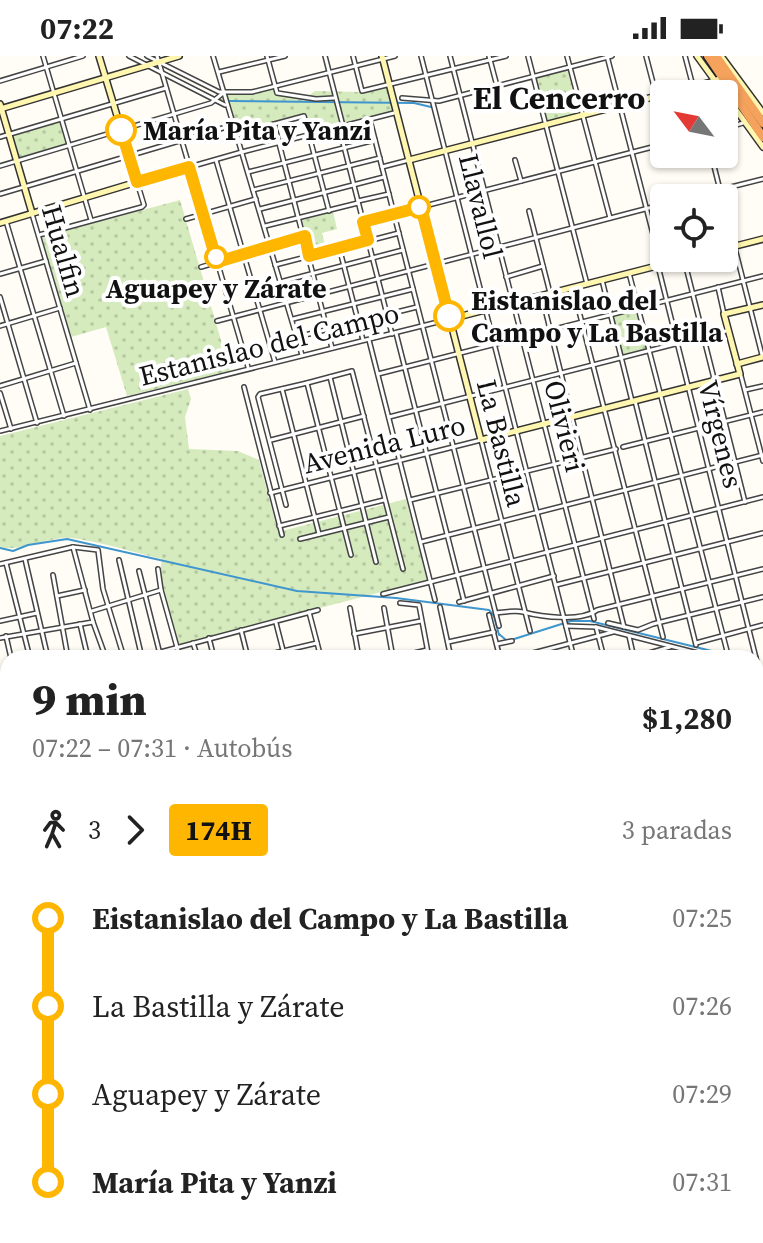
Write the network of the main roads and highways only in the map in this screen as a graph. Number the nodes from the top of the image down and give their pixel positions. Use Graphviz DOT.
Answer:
graph roads {
  1 [pos="708,56"];
  2 [pos="718,56"];
  3 [pos="725,76"];
  4 [pos="745,88"];
  5 [pos="753,108"];
  6 [pos="763,123"];
  7 [pos="763,137"];
  1 -- 3 [label="highway"];
  2 -- 3 [label="highway"];
  3 -- 5 [label="highway"];
  3 -- 7 [label="highway"];
  4 -- 5 [label="highway"];
  5 -- 6 [label="highway"];
}
